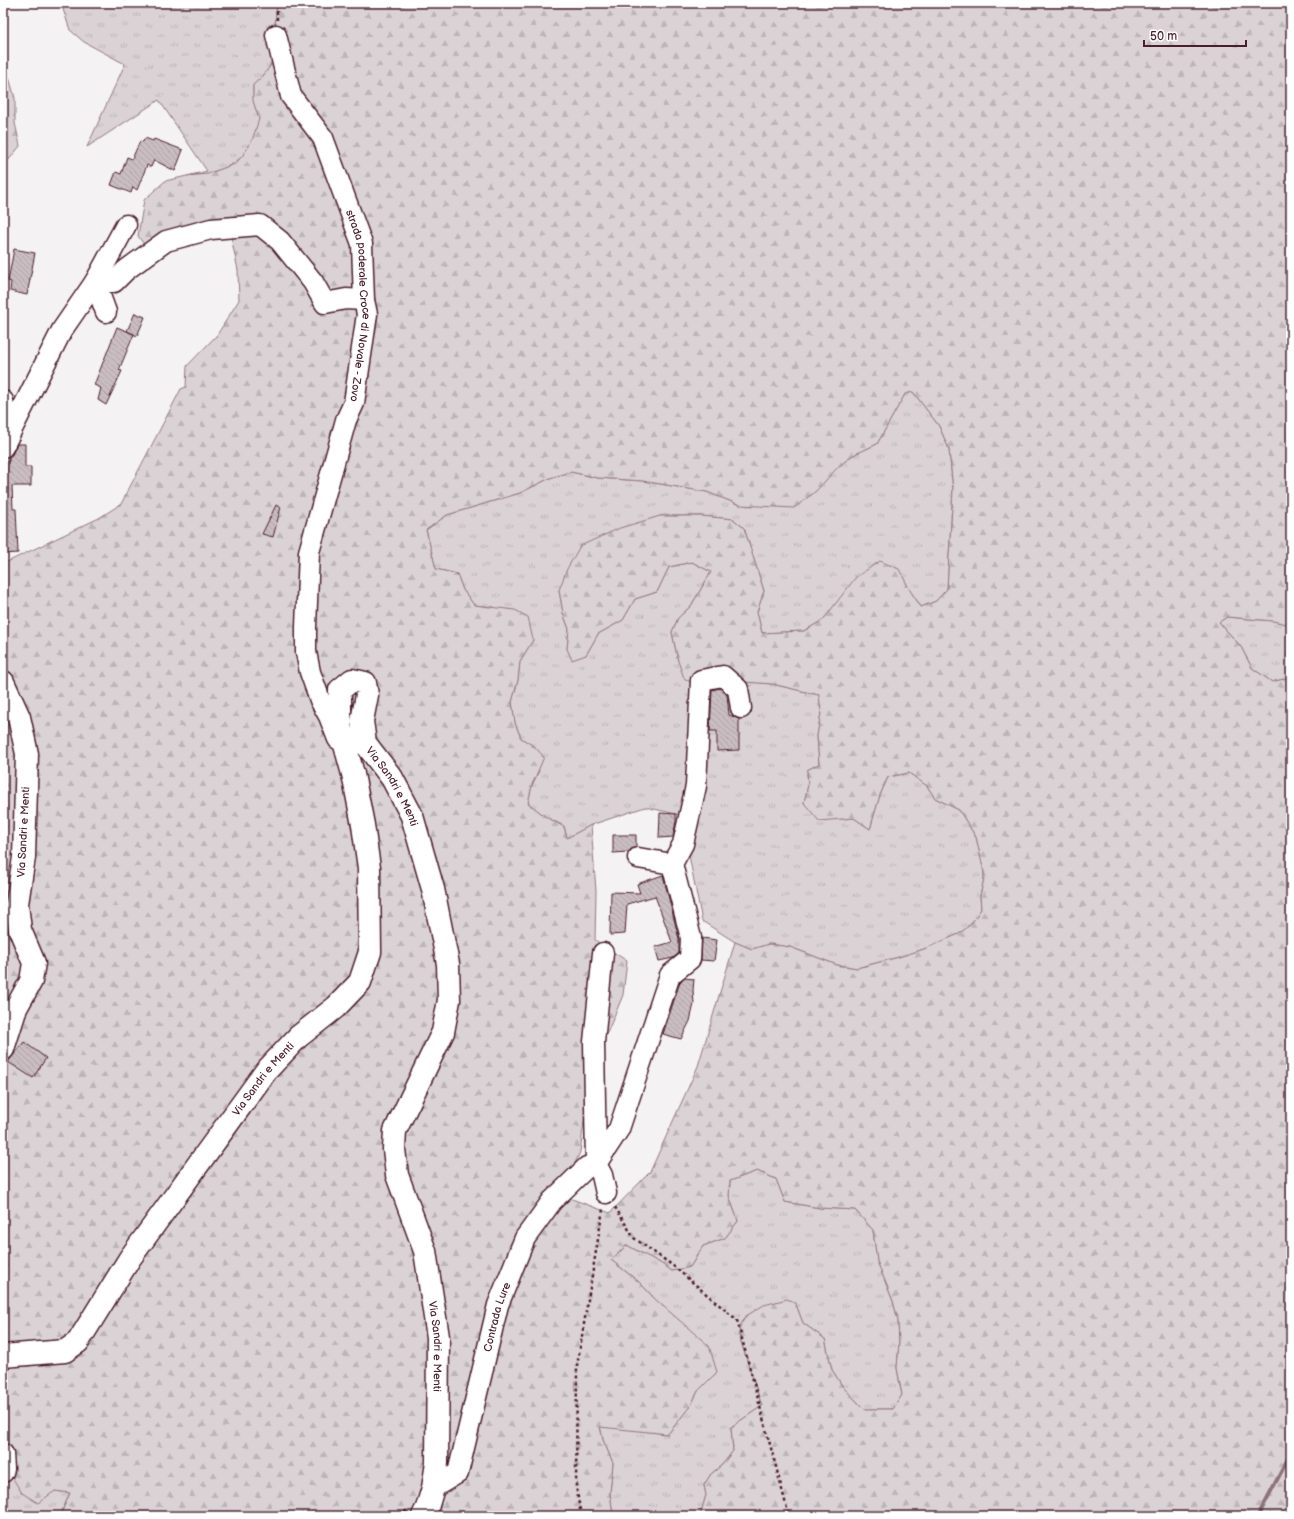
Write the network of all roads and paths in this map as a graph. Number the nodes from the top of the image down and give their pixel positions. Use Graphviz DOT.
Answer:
graph roads {
  1 [pos="276,35"];
  2 [pos="126,225"];
  3 [pos="95,282"];
  4 [pos="364,300"];
  5 [pos="106,312"];
  6 [pos="3,401"];
  7 [pos="6,441"];
  8 [pos="3,682"];
  9 [pos="741,708"];
  10 [pos="345,745"];
  11 [pos="638,858"];
  12 [pos="672,864"];
  13 [pos="603,953"];
  14 [pos="3,1049"];
  15 [pos="596,1164"];
  16 [pos="606,1193"];
  17 [pos="3,1356"];
  18 [pos="3,1454"];
  19 [pos="3,1472"];
  20 [pos="433,1488"];
  21 [pos="423,1516"];
  22 [pos="581,1516"];
  23 [pos="789,1516"];
  1 -- 4 [label="street, strada poderale Croce di Novale - Zovo"];
  2 -- 3 [label="street"];
  3 -- 4 [label="street"];
  3 -- 5 [label="street"];
  3 -- 7 [label="street"];
  4 -- 10 [label="street, strada poderale Croce di Novale - Zovo"];
  6 -- 7 [label="street"];
  8 -- 14 [label="main road, Via Sandri e Menti"];
  9 -- 12 [label="street"];
  10 -- 17 [label="main road, Via Sandri e Menti"];
  10 -- 20 [label="main road, Via Sandri e Menti"];
  11 -- 12 [label="street"];
  12 -- 15 [label="street"];
  13 -- 15 [label="street"];
  15 -- 16 [label="street"];
  15 -- 20 [label="street, Contrada Lure"];
  16 -- 22 [label="path"];
  16 -- 23 [label="path"];
  18 -- 19 [label="street"];
  20 -- 21 [label="main road, Via Sandri e Menti"];
}
